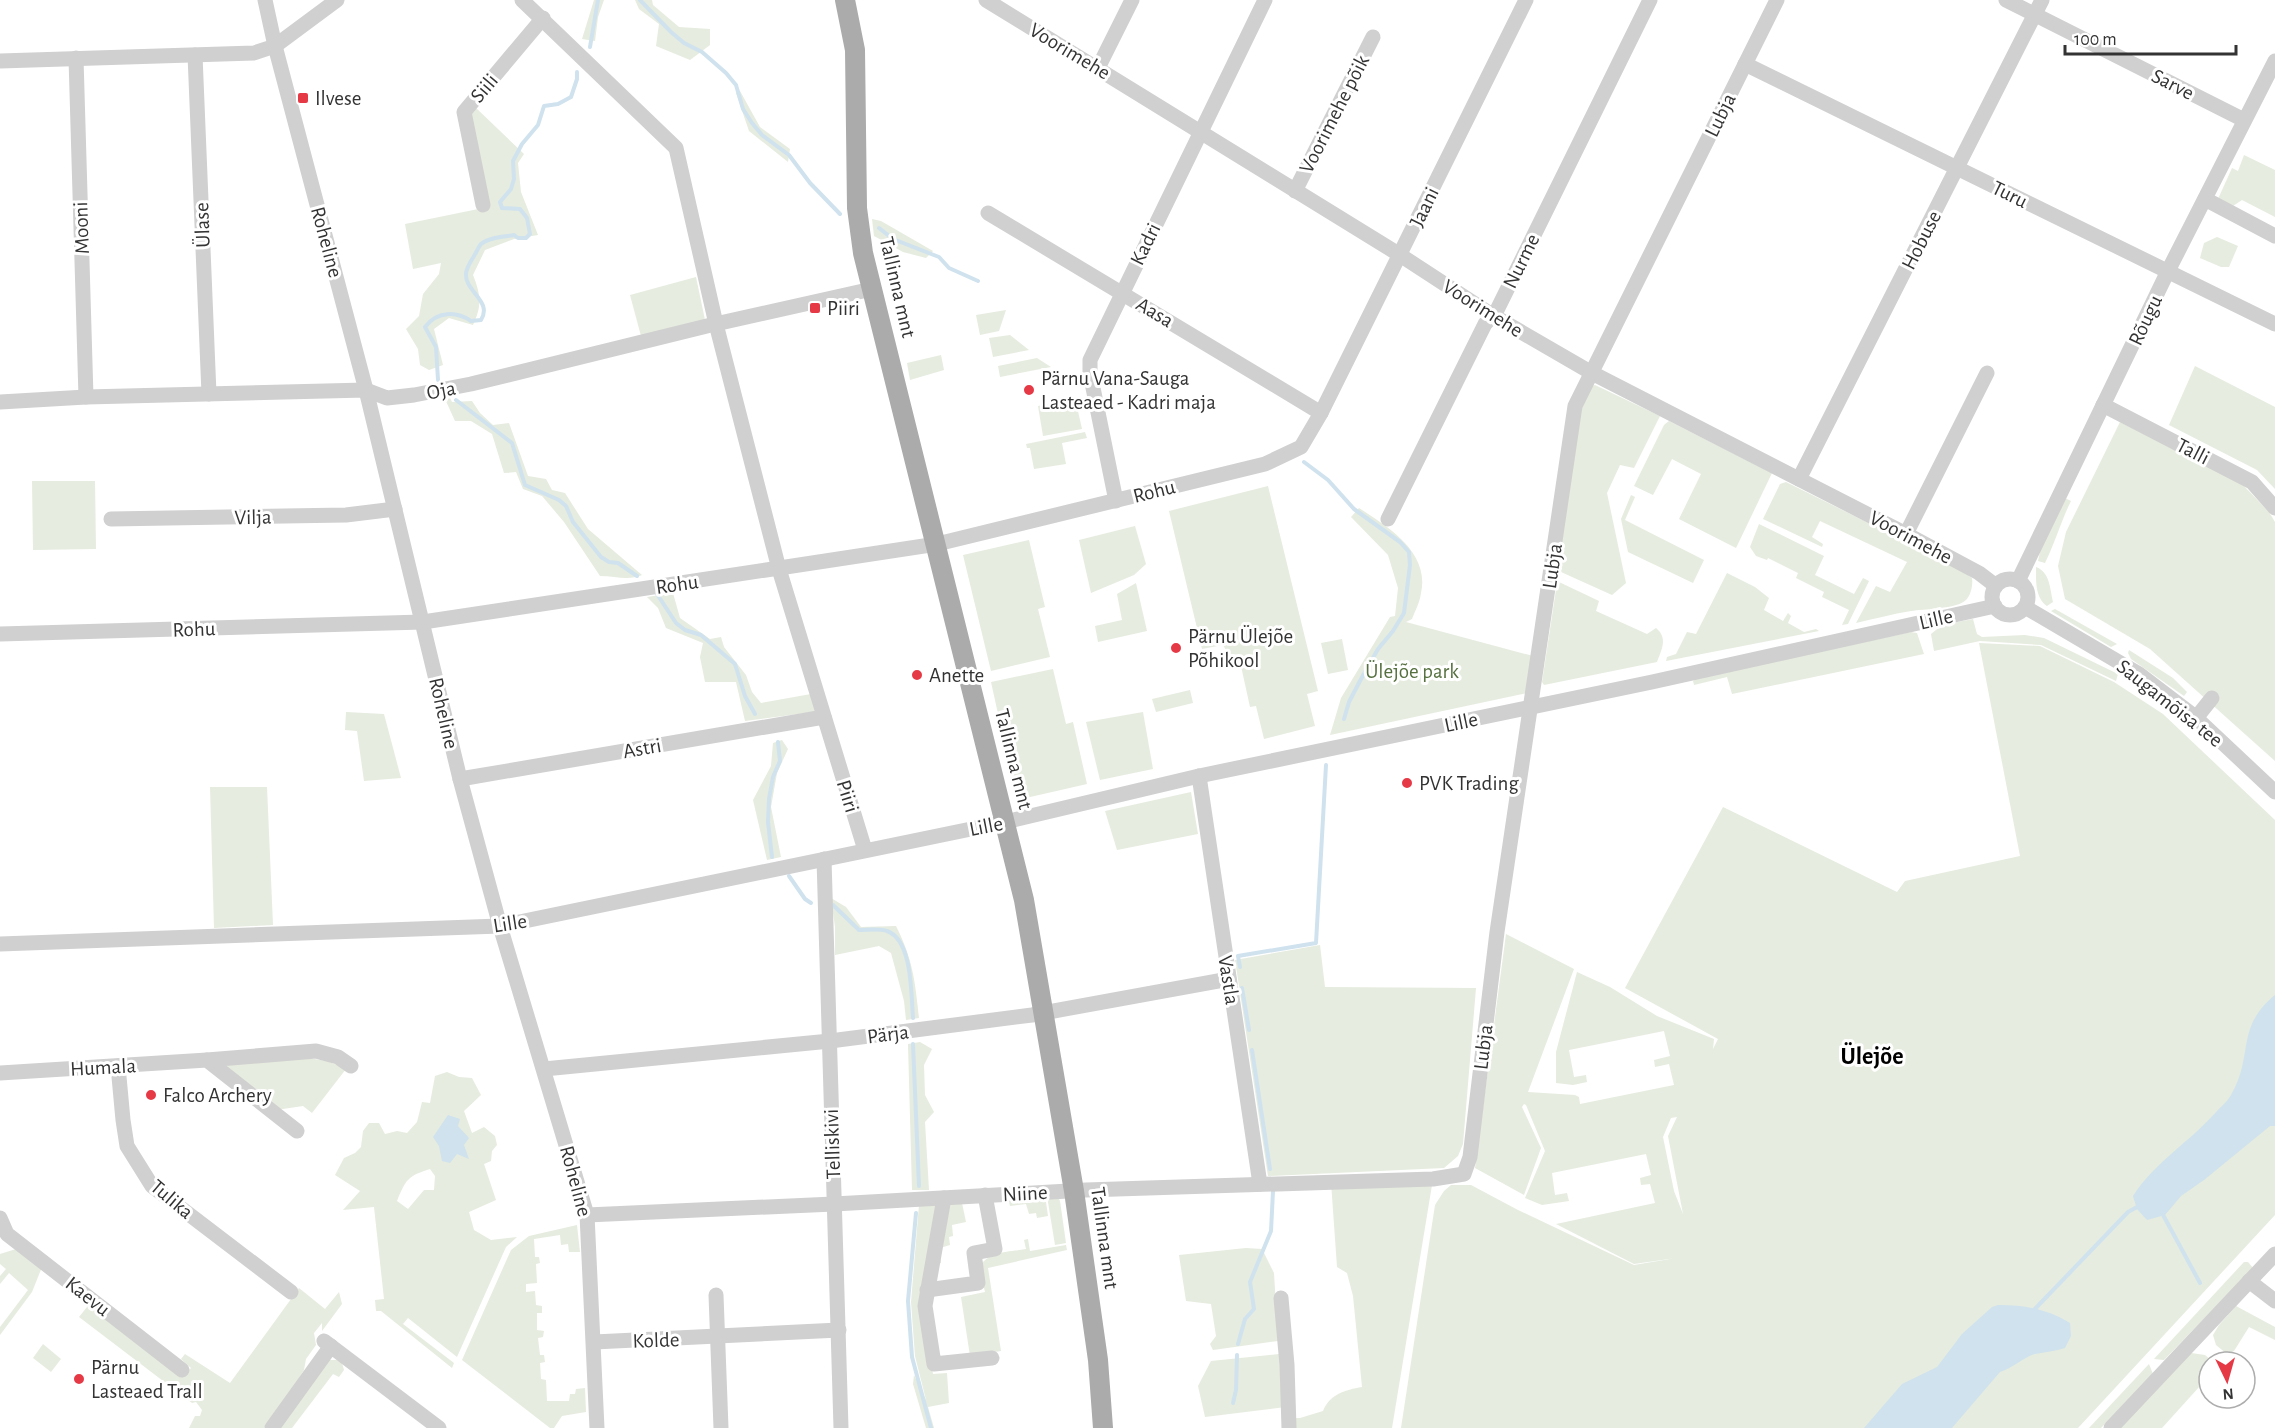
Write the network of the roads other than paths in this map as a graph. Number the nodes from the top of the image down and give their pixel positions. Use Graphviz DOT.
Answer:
graph roads {
  1 [pos="265,0"];
  2 [pos="337,0"];
  3 [pos="522,0"];
  4 [pos="845,0"];
  5 [pos="986,0"];
  6 [pos="1132,0"];
  7 [pos="1265,0"];
  8 [pos="1526,0"];
  9 [pos="1650,0"];
  10 [pos="1777,0"];
  11 [pos="2006,0"];
  12 [pos="2042,0"];
  13 [pos="1006,5"];
  14 [pos="2035,14"];
  15 [pos="543,18"];
  16 [pos="1372,37"];
  17 [pos="275,46"];
  18 [pos="195,55"];
  19 [pos="76,58"];
  20 [pos="0,61"];
  21 [pos="2275,61"];
  22 [pos="1745,64"];
  23 [pos="1098,68"];
  24 [pos="2244,120"];
  25 [pos="1201,131"];
  26 [pos="1958,167"];
  27 [pos="1295,191"];
  28 [pos="2205,199"];
  29 [pos="483,205"];
  30 [pos="988,213"];
  31 [pos="2275,236"];
  32 [pos="1400,255"];
  33 [pos="2168,271"];
  34 [pos="872,289"];
  35 [pos="1122,292"];
  36 [pos="1492,315"];
  37 [pos="716,324"];
  38 [pos="2275,324"];
  39 [pos="1987,373"];
  40 [pos="1592,374"];
  41 [pos="366,390"];
  42 [pos="209,394"];
  43 [pos="86,397"];
  44 [pos="0,402"];
  45 [pos="2103,405"];
  46 [pos="1321,413"];
  47 [pos="1800,479"];
  48 [pos="1116,501"];
  49 [pos="2275,508"];
  50 [pos="395,509"];
  51 [pos="111,519"];
  52 [pos="1389,519"];
  53 [pos="1906,534"];
  54 [pos="937,544"];
  55 [pos="779,569"];
  56 [pos="2018,580"];
  57 [pos="1996,586"];
  58 [pos="1995,606"];
  59 [pos="2025,607"];
  60 [pos="423,622"];
  61 [pos="0,634"];
  62 [pos="2212,698"];
  63 [pos="1531,707"];
  64 [pos="824,717"];
  65 [pos="2196,718"];
  66 [pos="1199,776"];
  67 [pos="460,779"];
  68 [pos="2275,792"];
  69 [pos="1005,822"];
  70 [pos="865,850"];
  71 [pos="824,859"];
  72 [pos="500,926"];
  73 [pos="0,944"];
  74 [pos="1229,979"];
  75 [pos="1045,1013"];
  76 [pos="830,1041"];
  77 [pos="207,1060"];
  78 [pos="118,1066"];
  79 [pos="351,1066"];
  80 [pos="544,1070"];
  81 [pos="0,1073"];
  82 [pos="297,1131"];
  83 [pos="1464,1174"];
  84 [pos="1260,1184"];
  85 [pos="1074,1191"];
  86 [pos="985,1195"];
  87 [pos="944,1198"];
  88 [pos="834,1204"];
  89 [pos="587,1215"];
  90 [pos="0,1218"];
  91 [pos="4,1239"];
  92 [pos="2275,1254"];
  93 [pos="2249,1281"];
  94 [pos="927,1290"];
  95 [pos="291,1292"];
  96 [pos="716,1295"];
  97 [pos="1281,1298"];
  98 [pos="2275,1301"];
  99 [pos="839,1330"];
  100 [pos="718,1338"];
  101 [pos="594,1342"];
  102 [pos="992,1358"];
  103 [pos="182,1370"];
  104 [pos="272,1428"];
  105 [pos="439,1428"];
  106 [pos="597,1428"];
  107 [pos="721,1428"];
  108 [pos="841,1428"];
  109 [pos="1103,1428"];
  110 [pos="1289,1428"];
  111 [pos="2111,1428"];
  1 -- 17 [label="street, Roheline"];
  2 -- 17 [label="street"];
  3 -- 15 [label="street, Piiri"];
  4 -- 34 [label="main road, Tallinna mnt"];
  5 -- 13 [label="street, Voorimehe"];
  6 -- 23 [label="street"];
  7 -- 25 [label="street, Kadri"];
  8 -- 32 [label="street, Jaani"];
  9 -- 36 [label="street, Nurme"];
  10 -- 22 [label="street, Lubja"];
  11 -- 14 [label="street, Sarve"];
  12 -- 14 [label="street, Hobuse"];
  13 -- 23 [label="street, Voorimehe"];
  14 -- 24 [label="street, Sarve"];
  14 -- 26 [label="street, Hobuse"];
  15 -- 29 [label="street, Siili"];
  15 -- 37 [label="street, Piiri"];
  16 -- 27 [label="street, Voorimehe põik"];
  17 -- 18 [label="street"];
  17 -- 41 [label="street, Roheline"];
  18 -- 19 [label="street"];
  18 -- 42 [label="street, Ülase"];
  19 -- 20 [label="street"];
  19 -- 43 [label="street, Mooni"];
  21 -- 24 [label="street, Rõugu"];
  22 -- 26 [label="street, Turu"];
  22 -- 40 [label="street, Lubja"];
  23 -- 25 [label="street, Voorimehe"];
  24 -- 28 [label="street, Rõugu"];
  25 -- 27 [label="street, Voorimehe"];
  25 -- 35 [label="street, Kadri"];
  26 -- 33 [label="street, Turu"];
  26 -- 47 [label="street, Hobuse"];
  27 -- 32 [label="street, Voorimehe"];
  28 -- 31 [label="street"];
  28 -- 33 [label="street, Rõugu"];
  30 -- 35 [label="street, Aasa"];
  32 -- 36 [label="street, Voorimehe"];
  32 -- 46 [label="street, Jaani"];
  33 -- 38 [label="street, Turu"];
  33 -- 45 [label="street, Rõugu"];
  34 -- 37 [label="street, Oja"];
  34 -- 54 [label="main road, Tallinna mnt"];
  35 -- 46 [label="street, Aasa"];
  35 -- 48 [label="street, Kadri"];
  36 -- 40 [label="street, Voorimehe"];
  36 -- 52 [label="street, Nurme"];
  37 -- 41 [label="street, Oja"];
  37 -- 55 [label="street, Piiri"];
  39 -- 53 [label="street"];
  40 -- 47 [label="street, Voorimehe"];
  40 -- 63 [label="street, Lubja"];
  41 -- 42 [label="street, Oja"];
  41 -- 50 [label="street, Roheline"];
  42 -- 43 [label="street, Oja"];
  43 -- 44 [label="street, Oja"];
  45 -- 49 [label="street, Talli"];
  45 -- 56 [label="street, Rõugu"];
  46 -- 48 [label="street, Rohu"];
  47 -- 53 [label="street, Voorimehe"];
  48 -- 54 [label="street, Rohu"];
  50 -- 51 [label="street, Vilja"];
  50 -- 60 [label="street, Roheline"];
  53 -- 57 [label="street, Voorimehe"];
  54 -- 55 [label="street, Rohu"];
  54 -- 69 [label="main road, Tallinna mnt"];
  55 -- 60 [label="street, Rohu"];
  55 -- 64 [label="street, Piiri"];
  56 -- 57 [label="street"];
  56 -- 59 [label="street"];
  57 -- 58 [label="street"];
  58 -- 59 [label="street"];
  58 -- 63 [label="street, Lille"];
  59 -- 65 [label="street, Saugamõisa tee"];
  60 -- 61 [label="street, Rohu"];
  60 -- 67 [label="street, Roheline"];
  62 -- 65 [label="street"];
  63 -- 66 [label="street, Lille"];
  63 -- 83 [label="street, Lubja"];
  64 -- 67 [label="street, Astri"];
  64 -- 70 [label="street, Piiri"];
  65 -- 68 [label="street, Saugamõisa tee"];
  66 -- 69 [label="street, Lille"];
  66 -- 74 [label="street, Vastla"];
  67 -- 72 [label="street, Roheline"];
  69 -- 70 [label="street, Lille"];
  69 -- 75 [label="main road, Tallinna mnt"];
  70 -- 71 [label="street, Lille"];
  71 -- 72 [label="street, Lille"];
  71 -- 76 [label="street, Telliskivi"];
  72 -- 73 [label="street, Lille"];
  72 -- 80 [label="street, Roheline"];
  74 -- 75 [label="street, Pärja"];
  74 -- 84 [label="street, Vastla"];
  75 -- 76 [label="street, Pärja"];
  75 -- 85 [label="main road, Tallinna mnt"];
  76 -- 80 [label="street, Pärja"];
  76 -- 88 [label="street, Telliskivi"];
  77 -- 78 [label="street, Humala"];
  77 -- 79 [label="street, Humala"];
  77 -- 82 [label="street"];
  78 -- 81 [label="street, Humala"];
  78 -- 95 [label="street, Tulika"];
  80 -- 89 [label="street, Roheline"];
  83 -- 84 [label="street, Niine"];
  84 -- 85 [label="street, Niine"];
  85 -- 86 [label="street, Niine"];
  85 -- 109 [label="main road, Tallinna mnt"];
  86 -- 87 [label="street, Niine"];
  86 -- 94 [label="street"];
  87 -- 88 [label="street, Niine"];
  87 -- 94 [label="street"];
  88 -- 89 [label="street, Niine"];
  88 -- 99 [label="street, Telliskivi"];
  89 -- 101 [label="street, Roheline"];
  90 -- 91 [label="street, Kaevu"];
  91 -- 103 [label="street, Kaevu"];
  92 -- 93 [label="street"];
  93 -- 98 [label="street"];
  93 -- 111 [label="street"];
  94 -- 102 [label="street"];
  96 -- 100 [label="street"];
  97 -- 110 [label="street"];
  99 -- 100 [label="street, Kolde"];
  99 -- 108 [label="street, Telliskivi"];
  100 -- 101 [label="street, Kolde"];
  100 -- 107 [label="street"];
  101 -- 106 [label="street, Roheline"];
  104 -- 105 [label="street"];
}
